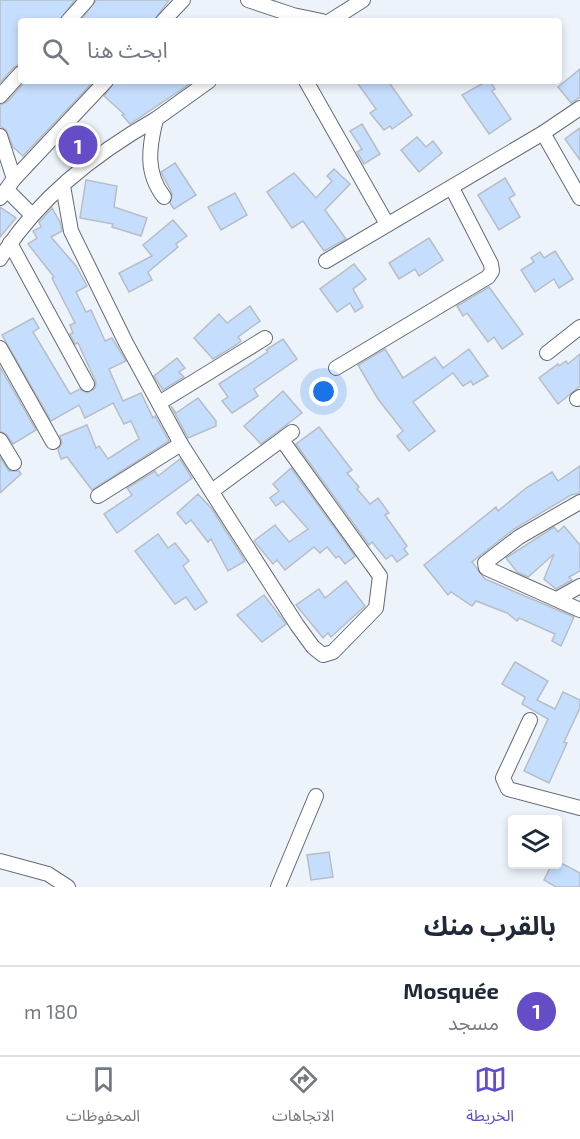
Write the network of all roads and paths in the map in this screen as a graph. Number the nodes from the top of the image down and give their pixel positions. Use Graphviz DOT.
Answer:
graph roads {
  1 [pos="86,0"];
  2 [pos="183,0"];
  3 [pos="363,0"];
  4 [pos="256,1"];
  5 [pos="71,18"];
  6 [pos="166,18"];
  7 [pos="308,18"];
  8 [pos="335,18"];
  9 [pos="18,75"];
  10 [pos="103,84"];
  11 [pos="205,84"];
  12 [pos="308,84"];
  13 [pos="0,96"];
  14 [pos="580,108"];
  15 [pos="156,119"];
  16 [pos="543,133"];
  17 [pos="0,136"];
  18 [pos="63,186"];
  19 [pos="452,188"];
  20 [pos="7,189"];
  21 [pos="164,197"];
  22 [pos="580,198"];
  23 [pos="32,216"];
  24 [pos="387,224"];
  25 [pos="10,243"];
  26 [pos="0,259"];
  27 [pos="326,261"];
  28 [pos="580,327"];
  29 [pos="266,338"];
  30 [pos="0,348"];
  31 [pos="547,353"];
  32 [pos="336,368"];
  33 [pos="87,384"];
  34 [pos="159,404"];
  35 [pos="0,440"];
  36 [pos="53,442"];
  37 [pos="181,444"];
  38 [pos="14,463"];
  39 [pos="212,491"];
  40 [pos="98,496"];
  41 [pos="580,502"];
  42 [pos="580,585"];
  43 [pos="557,598"];
  44 [pos="580,610"];
  45 [pos="530,720"];
  46 [pos="316,796"];
  47 [pos="580,808"];
  48 [pos="0,861"];
  49 [pos="68,887"];
  50 [pos="278,887"];
  1 -- 5 [label="street"];
  2 -- 6 [label="street"];
  3 -- 8 [label="street"];
  4 -- 7 [label="street"];
  9 -- 13 [label="street"];
  10 -- 20 [label="street"];
  11 -- 15 [label="street"];
  12 -- 24 [label="street"];
  14 -- 16 [label="street"];
  15 -- 18 [label="street"];
  15 -- 21 [label="street"];
  16 -- 19 [label="street"];
  16 -- 22 [label="street"];
  17 -- 20 [label="street"];
  18 -- 23 [label="street"];
  18 -- 34 [label="street"];
  19 -- 24 [label="street"];
  19 -- 32 [label="street"];
  20 -- 23 [label="street"];
  23 -- 25 [label="street"];
  24 -- 27 [label="street"];
  25 -- 26 [label="street"];
  25 -- 33 [label="street"];
  28 -- 31 [label="street"];
  29 -- 34 [label="street"];
  30 -- 36 [label="street"];
  34 -- 37 [label="street"];
  35 -- 38 [label="street"];
  37 -- 39 [label="street"];
  37 -- 40 [label="street"];
  39 -- 39 [label="street"];
  41 -- 43 [label="street"];
  42 -- 43 [label="street"];
  43 -- 44 [label="street"];
  45 -- 47 [label="street"];
  46 -- 50 [label="street"];
  48 -- 49 [label="street"];
}
